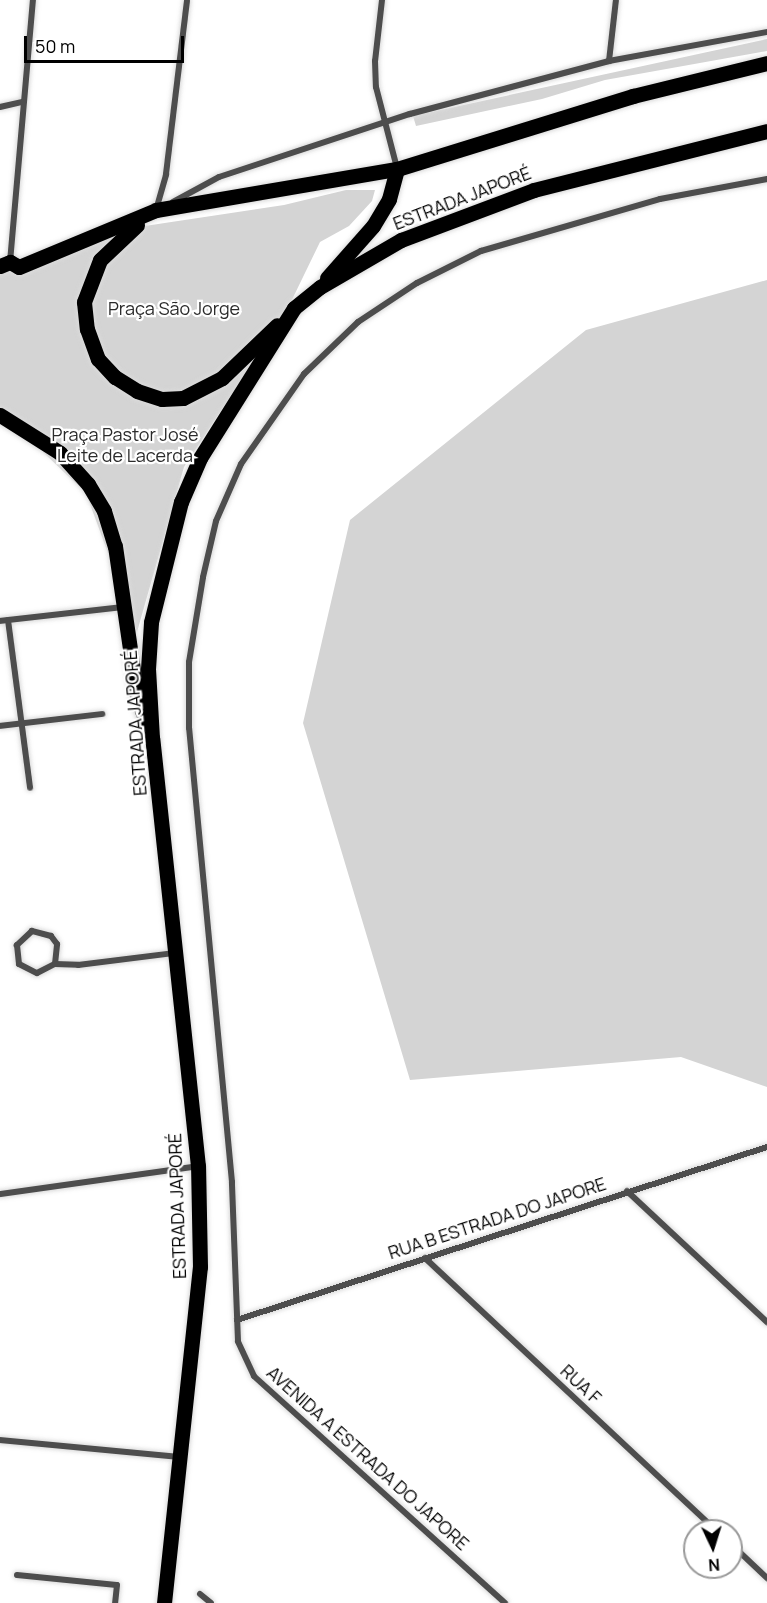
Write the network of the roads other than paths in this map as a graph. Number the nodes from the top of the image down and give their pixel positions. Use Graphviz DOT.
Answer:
graph roads {
  1 [pos="33,0"];
  2 [pos="187,0"];
  3 [pos="382,0"];
  4 [pos="616,0"];
  5 [pos="767,32"];
  6 [pos="609,61"];
  7 [pos="767,63"];
  8 [pos="22,102"];
  9 [pos="0,107"];
  10 [pos="384,123"];
  11 [pos="767,131"];
  12 [pos="397,169"];
  13 [pos="767,179"];
  14 [pos="156,210"];
  15 [pos="5,264"];
  16 [pos="320,287"];
  17 [pos="294,308"];
  18 [pos="0,415"];
  19 [pos="122,608"];
  20 [pos="8,620"];
  21 [pos="0,621"];
  22 [pos="102,714"];
  23 [pos="21,722"];
  24 [pos="0,726"];
  25 [pos="152,738"];
  26 [pos="30,788"];
  27 [pos="176,953"];
  28 [pos="55,964"];
  29 [pos="767,1147"];
  30 [pos="198,1166"];
  31 [pos="627,1191"];
  32 [pos="0,1194"];
  33 [pos="425,1258"];
  34 [pos="237,1320"];
  35 [pos="767,1323"];
  36 [pos="0,1440"];
  37 [pos="179,1457"];
  38 [pos="704,1519"];
  39 [pos="743,1555"];
  40 [pos="17,1575"];
  41 [pos="767,1578"];
  42 [pos="200,1594"];
  43 [pos="116,1603"];
  44 [pos="164,1603"];
  45 [pos="211,1603"];
  46 [pos="505,1603"];
  1 -- 8 [label="street"];
  2 -- 14 [label="street"];
  3 -- 10 [label="street"];
  4 -- 6 [label="street"];
  5 -- 6 [label="street"];
  6 -- 10 [label="street"];
  7 -- 12 [label="main road"];
  8 -- 9 [label="street"];
  8 -- 15 [label="street"];
  10 -- 12 [label="street"];
  10 -- 14 [label="street"];
  11 -- 16 [label="main road, ESTRADA JAPORÉ"];
  12 -- 14 [label="main road"];
  12 -- 16 [label="main road"];
  13 -- 34 [label="street, AVENIDA A ESTRADA DO JAPORE"];
  14 -- 15 [label="main road"];
  14 -- 17 [label="main road"];
  16 -- 17 [label="main road, ESTRADA JAPORÉ"];
  17 -- 25 [label="main road, ESTRADA JAPORÉ"];
  18 -- 19 [label="main road"];
  19 -- 20 [label="street"];
  19 -- 25 [label="main road"];
  20 -- 21 [label="street"];
  20 -- 23 [label="street"];
  22 -- 23 [label="street"];
  23 -- 24 [label="street"];
  23 -- 26 [label="street"];
  25 -- 27 [label="main road, ESTRADA JAPORÉ"];
  27 -- 28 [label="street"];
  27 -- 30 [label="main road, ESTRADA JAPORÉ"];
  28 -- 28 [label="street"];
  29 -- 31 [label="street, RUA B ESTRADA DO JAPORE"];
  30 -- 32 [label="street"];
  30 -- 37 [label="main road, ESTRADA JAPORÉ"];
  31 -- 33 [label="street, RUA B ESTRADA DO JAPORE"];
  31 -- 35 [label="street"];
  33 -- 34 [label="street, RUA B ESTRADA DO JAPORE"];
  33 -- 38 [label="street, RUA F"];
  34 -- 46 [label="street, AVENIDA A ESTRADA DO JAPORE"];
  36 -- 37 [label="street"];
  37 -- 44 [label="main road, ESTRADA JAPORÉ"];
  39 -- 41 [label="street"];
  40 -- 43 [label="street"];
  42 -- 45 [label="street"];
}
